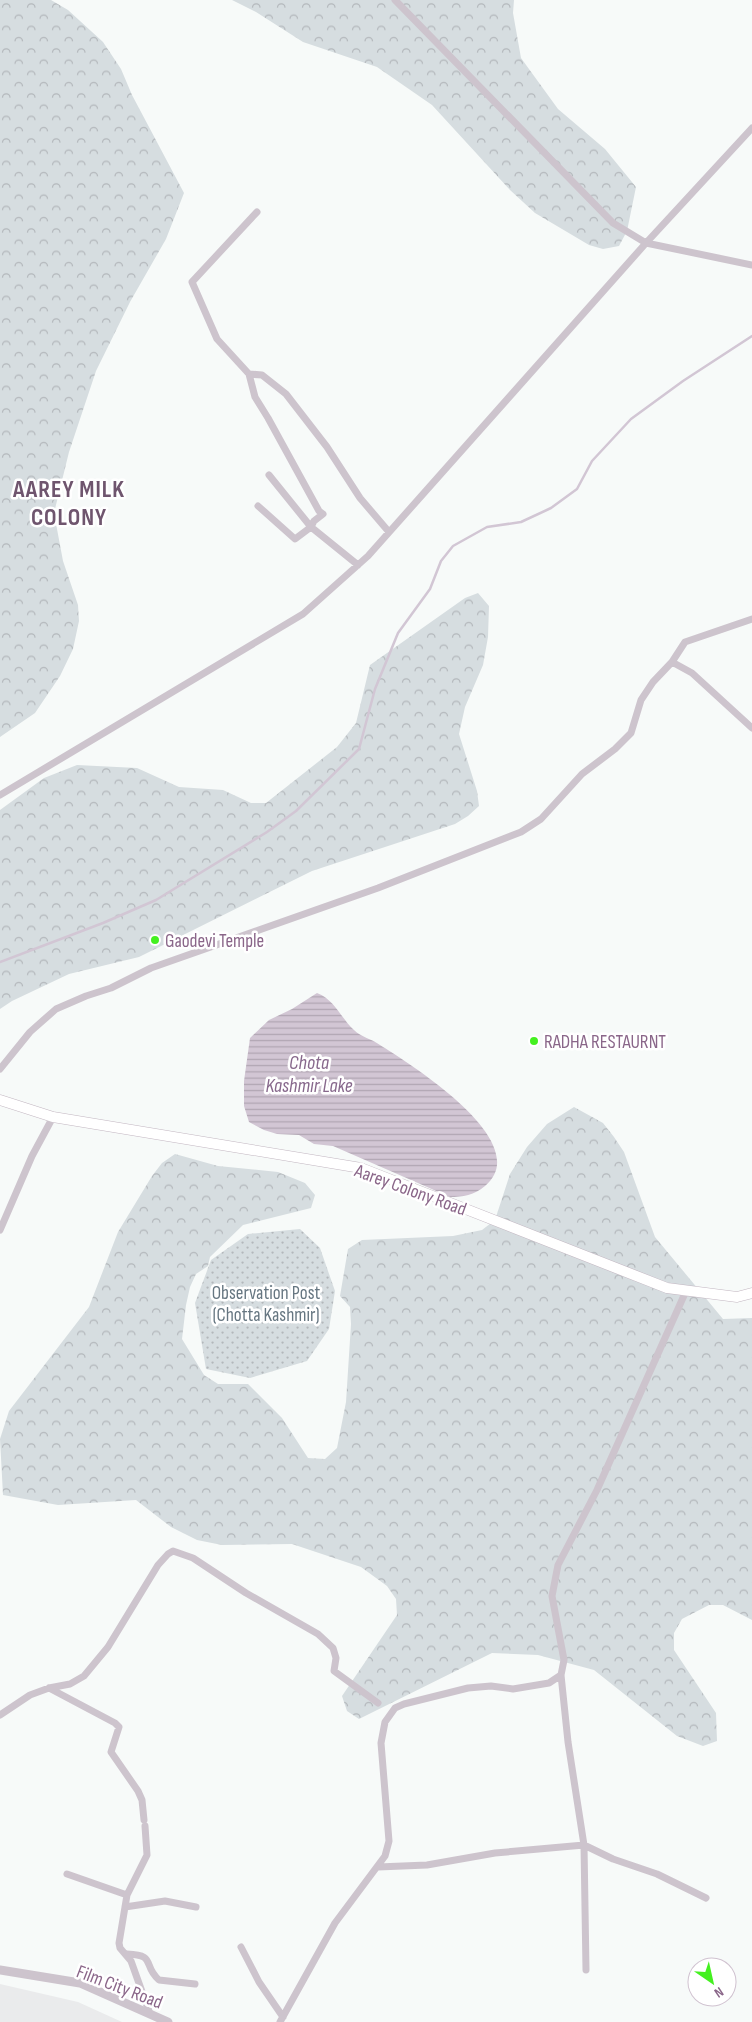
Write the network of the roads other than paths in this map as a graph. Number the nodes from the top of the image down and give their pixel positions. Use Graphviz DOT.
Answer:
graph roads {
  1 [pos="395,0"];
  2 [pos="752,128"];
  3 [pos="257,212"];
  4 [pos="646,243"];
  5 [pos="752,265"];
  6 [pos="249,374"];
  7 [pos="269,475"];
  8 [pos="258,506"];
  9 [pos="311,527"];
  10 [pos="389,532"];
  11 [pos="358,565"];
  12 [pos="752,619"];
  13 [pos="672,662"];
  14 [pos="752,728"];
  15 [pos="0,795"];
  16 [pos="0,1069"];
  17 [pos="0,1100"];
  18 [pos="53,1117"];
  19 [pos="0,1230"];
  20 [pos="686,1291"];
  21 [pos="752,1293"];
  22 [pos="561,1675"];
  23 [pos="49,1688"];
  24 [pos="378,1703"];
  25 [pos="0,1715"];
  26 [pos="584,1845"];
  27 [pos="378,1867"];
  28 [pos="67,1874"];
  29 [pos="127,1895"];
  30 [pos="706,1898"];
  31 [pos="125,1907"];
  32 [pos="196,1907"];
  33 [pos="242,1947"];
  34 [pos="127,1954"];
  35 [pos="0,1970"];
  36 [pos="586,1970"];
  37 [pos="195,1984"];
  38 [pos="150,2014"];
  39 [pos="281,2020"];
  40 [pos="168,2022"];
  1 -- 4 [label="street"];
  2 -- 4 [label="street"];
  3 -- 6 [label="street"];
  4 -- 5 [label="street"];
  4 -- 10 [label="street"];
  6 -- 9 [label="street"];
  6 -- 10 [label="street"];
  7 -- 9 [label="street"];
  8 -- 9 [label="street"];
  9 -- 11 [label="street"];
  10 -- 11 [label="street"];
  11 -- 15 [label="street"];
  12 -- 13 [label="street"];
  13 -- 14 [label="street"];
  13 -- 16 [label="street"];
  17 -- 18 [label="main road, Aarey Colony Road"];
  18 -- 19 [label="street"];
  18 -- 20 [label="main road, Aarey Colony Road"];
  20 -- 21 [label="main road, Aarey Colony Road"];
  20 -- 22 [label="street"];
  22 -- 26 [label="street"];
  22 -- 27 [label="street"];
  23 -- 24 [label="street"];
  23 -- 25 [label="street"];
  23 -- 29 [label="street"];
  26 -- 27 [label="street"];
  26 -- 30 [label="street"];
  26 -- 36 [label="street"];
  27 -- 39 [label="street"];
  28 -- 29 [label="street"];
  29 -- 31 [label="street"];
  31 -- 32 [label="street"];
  31 -- 34 [label="street"];
  33 -- 39 [label="street"];
  34 -- 37 [label="street"];
  34 -- 38 [label="street"];
  35 -- 38 [label="street, Film City Road"];
  38 -- 40 [label="street, Film City Road"];
}
